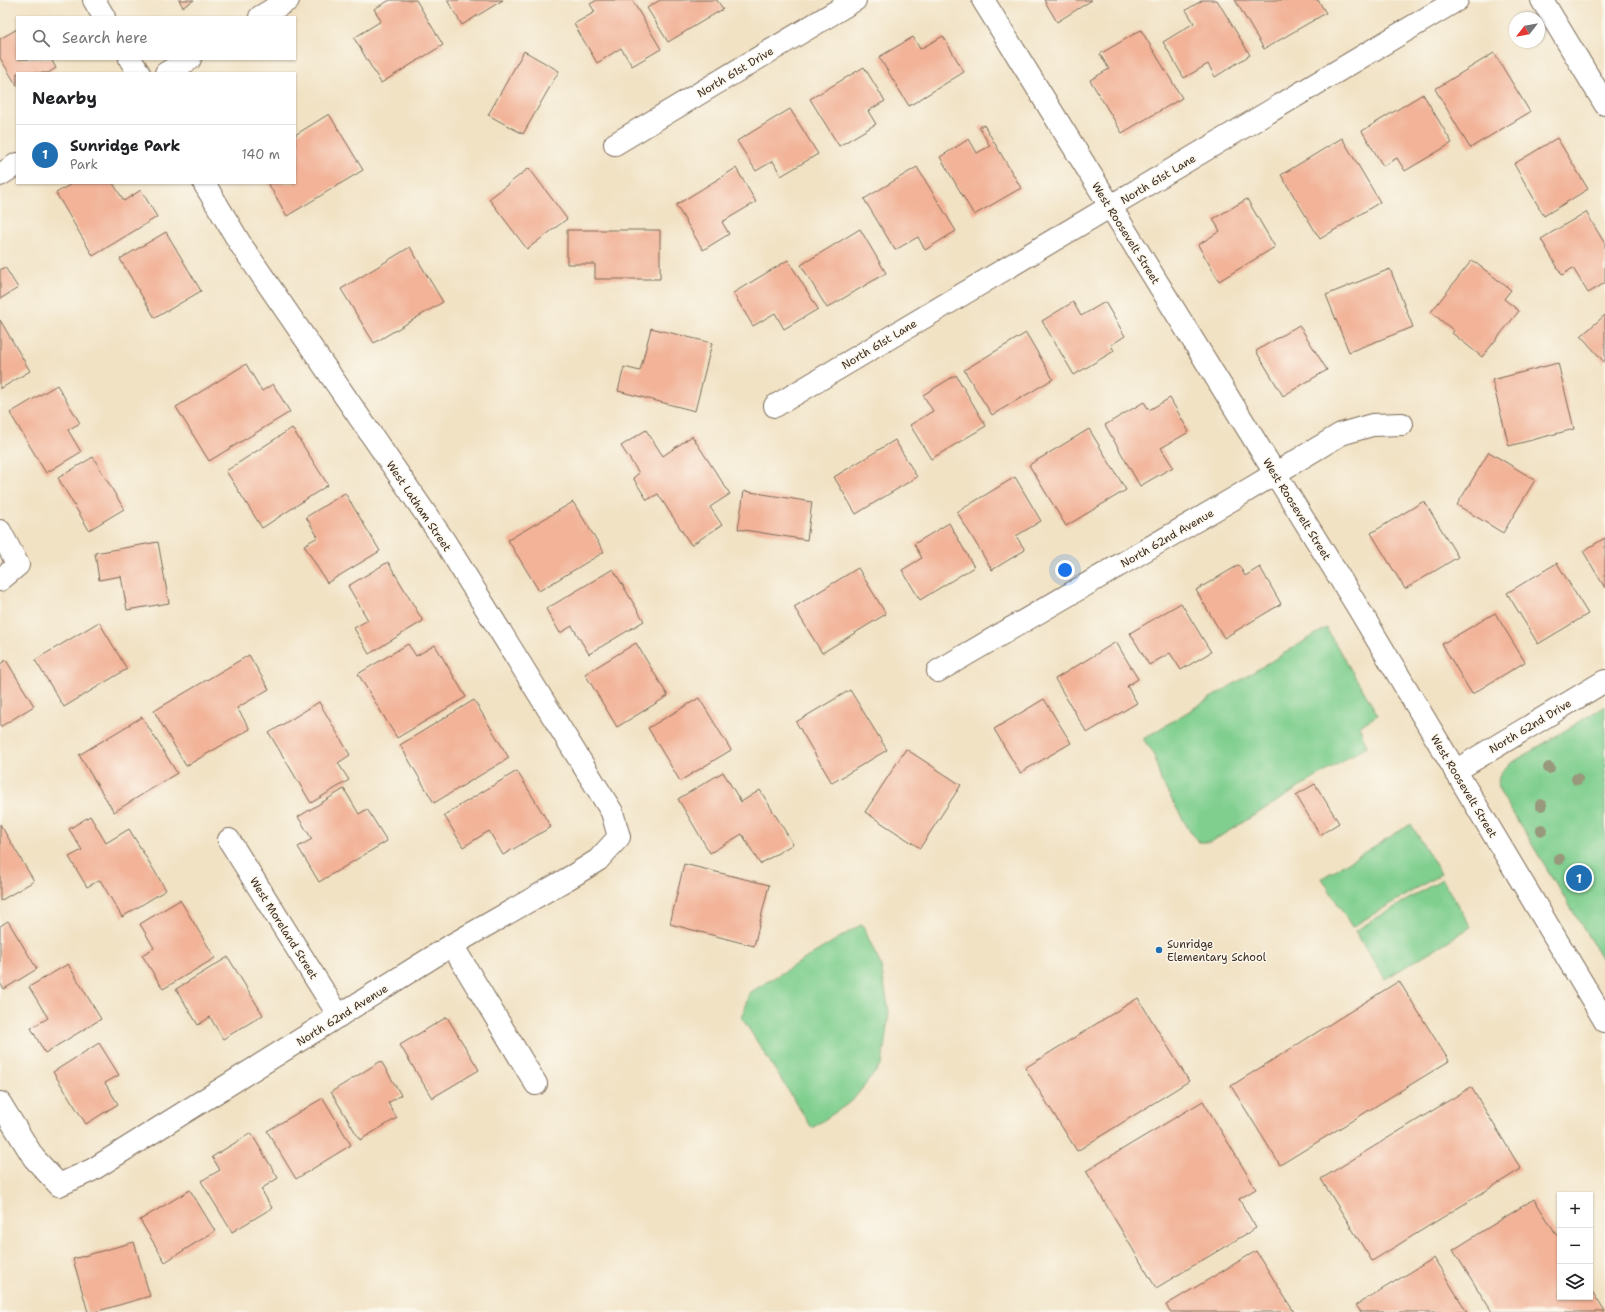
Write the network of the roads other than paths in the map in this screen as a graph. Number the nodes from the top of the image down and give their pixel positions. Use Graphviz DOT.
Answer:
graph roads {
  1 [pos="94,0"];
  2 [pos="288,0"];
  3 [pos="856,0"];
  4 [pos="983,0"];
  5 [pos="1457,0"];
  6 [pos="1542,0"];
  7 [pos="103,16"];
  8 [pos="262,16"];
  9 [pos="131,60"];
  10 [pos="188,60"];
  11 [pos="138,72"];
  12 [pos="168,72"];
  13 [pos="1605,104"];
  14 [pos="615,144"];
  15 [pos="16,165"];
  16 [pos="0,174"];
  17 [pos="205,184"];
  18 [pos="1110,207"];
  19 [pos="775,406"];
  20 [pos="1402,424"];
  21 [pos="1275,474"];
  22 [pos="0,530"];
  23 [pos="0,580"];
  24 [pos="938,671"];
  25 [pos="1605,681"];
  26 [pos="1455,771"];
  27 [pos="619,837"];
  28 [pos="229,840"];
  29 [pos="452,945"];
  30 [pos="339,1016"];
  31 [pos="1605,1021"];
  32 [pos="536,1084"];
  33 [pos="0,1103"];
  1 -- 7 [label="street"];
  2 -- 8 [label="street"];
  3 -- 14 [label="street, North 61st Drive"];
  4 -- 18 [label="street, West Roosevelt Street"];
  5 -- 18 [label="street, North 61st Lane"];
  6 -- 13 [label="street"];
  9 -- 11 [label="street"];
  10 -- 12 [label="street"];
  15 -- 16 [label="street"];
  17 -- 27 [label="street, West Latham Street"];
  18 -- 19 [label="street, North 61st Lane"];
  18 -- 21 [label="street, West Roosevelt Street"];
  20 -- 21 [label="street, North 62nd Avenue"];
  21 -- 24 [label="street, North 62nd Avenue"];
  21 -- 26 [label="street, West Roosevelt Street"];
  22 -- 23 [label="street"];
  25 -- 26 [label="street, North 62nd Drive"];
  26 -- 31 [label="street, West Roosevelt Street"];
  27 -- 29 [label="street, North 62nd Avenue"];
  28 -- 30 [label="street, West Moreland Street"];
  29 -- 30 [label="street, North 62nd Avenue"];
  29 -- 32 [label="street"];
  30 -- 33 [label="street, North 62nd Avenue"];
}
